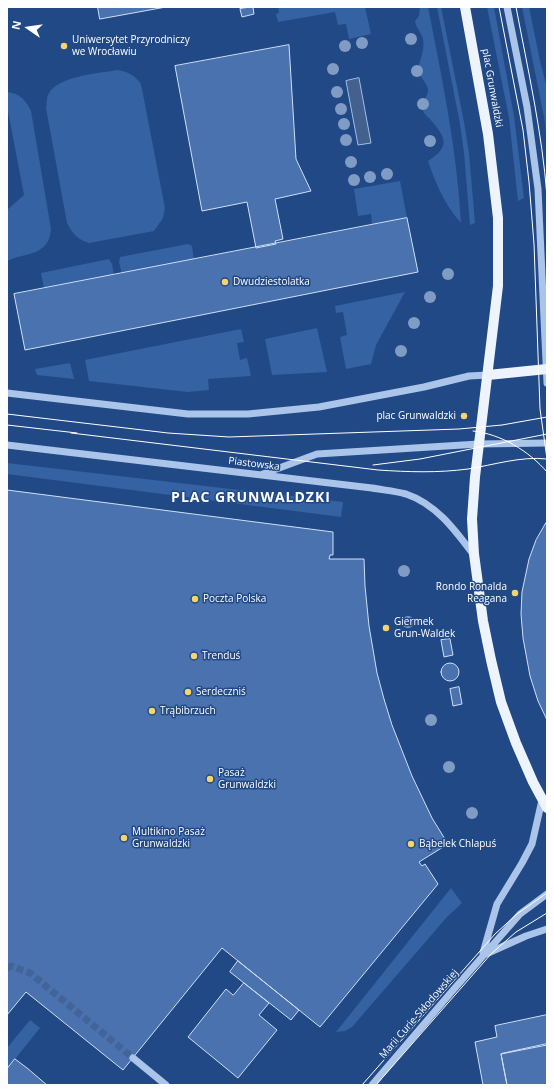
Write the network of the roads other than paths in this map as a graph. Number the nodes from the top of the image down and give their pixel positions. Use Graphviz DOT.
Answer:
graph roads {
  1 [pos="465,7"];
  2 [pos="507,7"];
  3 [pos="547,369"];
  4 [pos="488,375"];
  5 [pos="547,383"];
  6 [pos="7,393"];
  7 [pos="547,443"];
  8 [pos="479,444"];
  9 [pos="7,445"];
  10 [pos="261,475"];
  11 [pos="474,554"];
  12 [pos="544,804"];
  13 [pos="547,894"];
  14 [pos="547,929"];
  15 [pos="483,956"];
  16 [pos="133,1058"];
  17 [pos="166,1085"];
  18 [pos="372,1085"];
  1 -- 4 [label="main road, plac Grunwaldzki"];
  2 -- 3 [label="street"];
  3 -- 4 [label="main road"];
  3 -- 5 [label="street"];
  4 -- 6 [label="street"];
  4 -- 8 [label="main road, plac Grunwaldzki"];
  7 -- 8 [label="street"];
  8 -- 10 [label="street"];
  8 -- 11 [label="main road, plac Grunwaldzki"];
  9 -- 10 [label="street, Piastowska"];
  10 -- 11 [label="street, Piastowska"];
  11 -- 12 [label="main road, plac Grunwaldzki"];
  12 -- 15 [label="street, Marii Curie-Skłodowskiej"];
  13 -- 15 [label="street"];
  14 -- 15 [label="street, Marii Curie-Skłodowskiej"];
  15 -- 18 [label="street, Marii Curie-Skłodowskiej"];
  16 -- 17 [label="street"];
}
